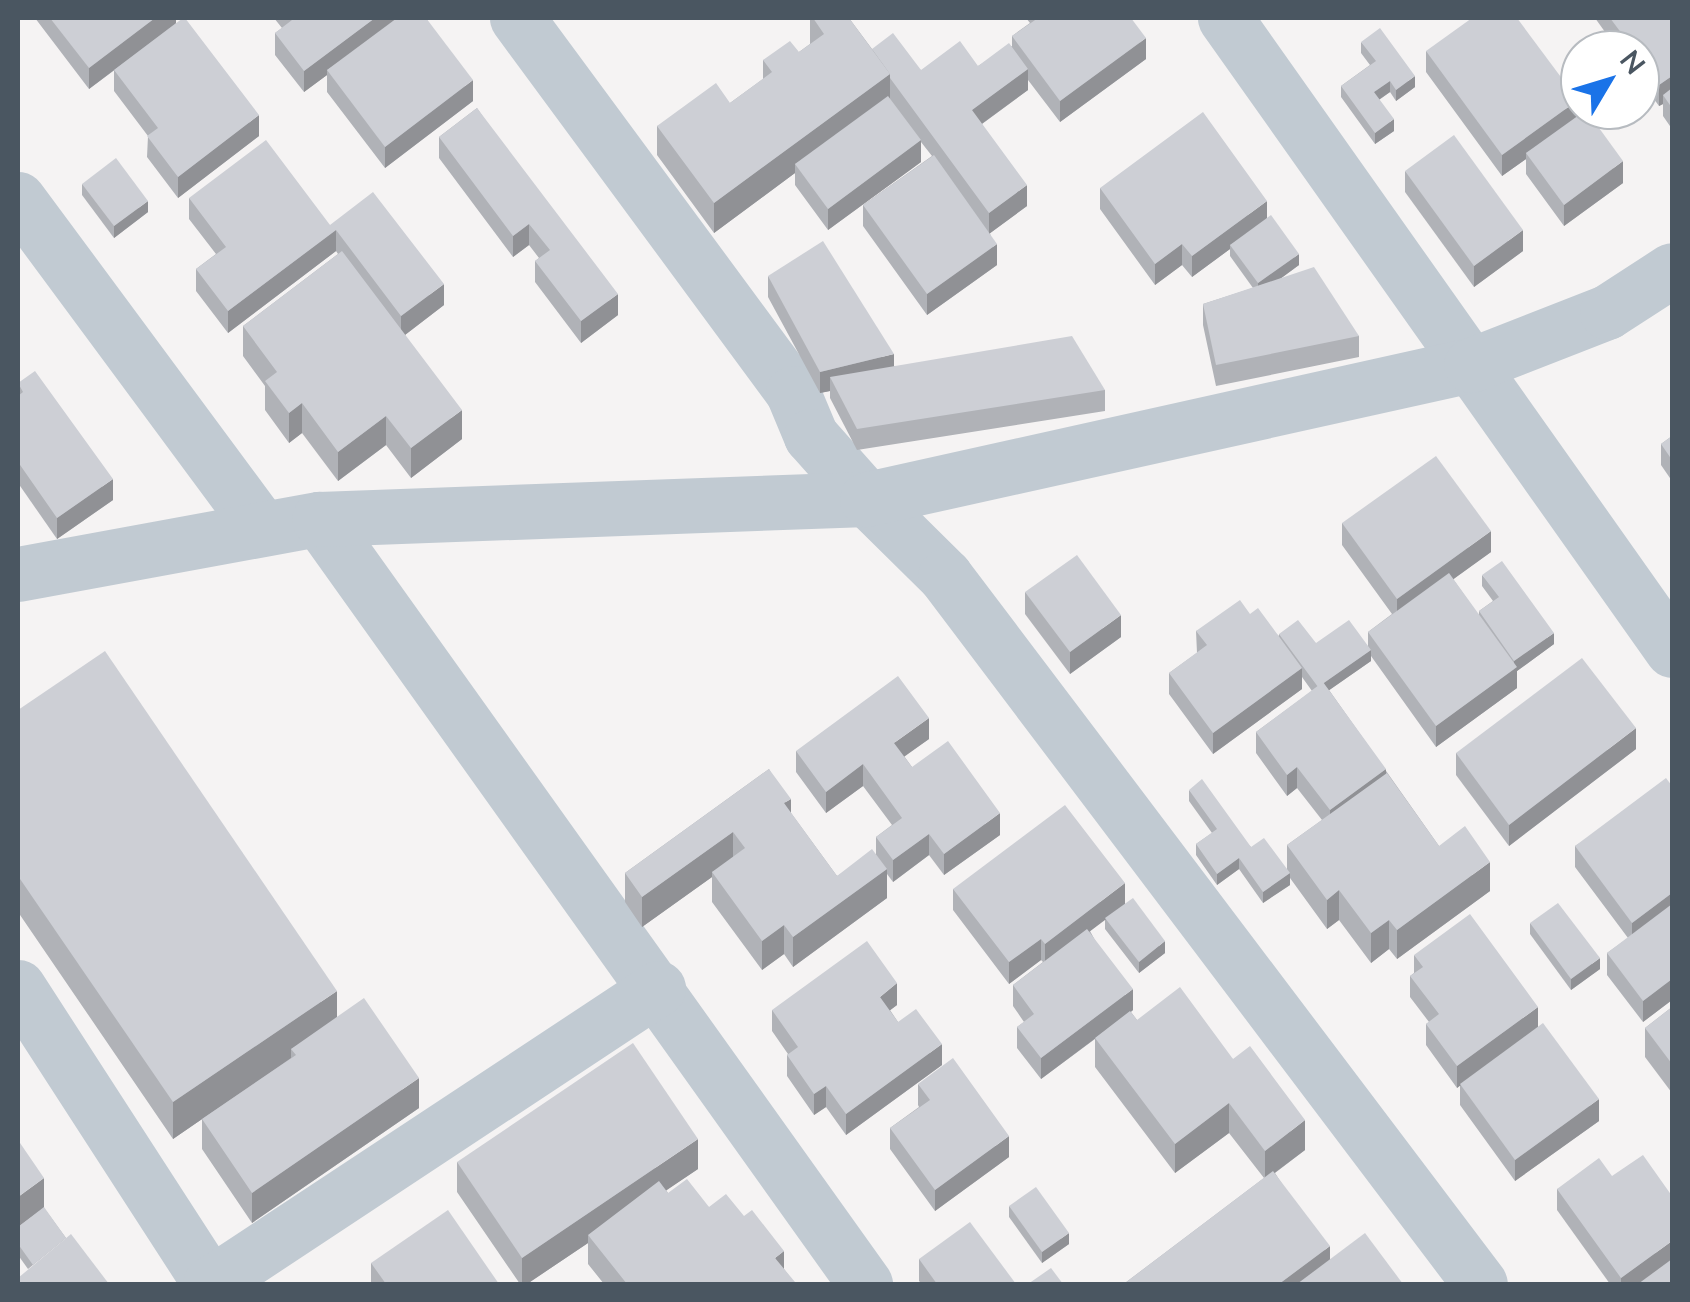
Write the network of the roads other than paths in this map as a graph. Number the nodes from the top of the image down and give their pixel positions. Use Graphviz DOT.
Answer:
graph roads {
  1 [pos="517,18"];
  2 [pos="1225,18"];
  3 [pos="18,199"];
  4 [pos="1672,270"];
  5 [pos="1470,364"];
  6 [pos="866,500"];
  7 [pos="318,519"];
  8 [pos="262,529"];
  9 [pos="18,574"];
  10 [pos="1672,650"];
  11 [pos="18,987"];
  12 [pos="658,988"];
  13 [pos="210,1284"];
  14 [pos="865,1284"];
  15 [pos="1480,1284"];
  1 -- 6 [label="street"];
  2 -- 5 [label="street"];
  3 -- 8 [label="street"];
  4 -- 5 [label="street"];
  5 -- 6 [label="street"];
  5 -- 10 [label="street"];
  6 -- 7 [label="street"];
  6 -- 15 [label="street"];
  7 -- 8 [label="street"];
  7 -- 12 [label="street"];
  8 -- 9 [label="street"];
  11 -- 13 [label="street"];
  12 -- 13 [label="street"];
  12 -- 14 [label="street"];
}
